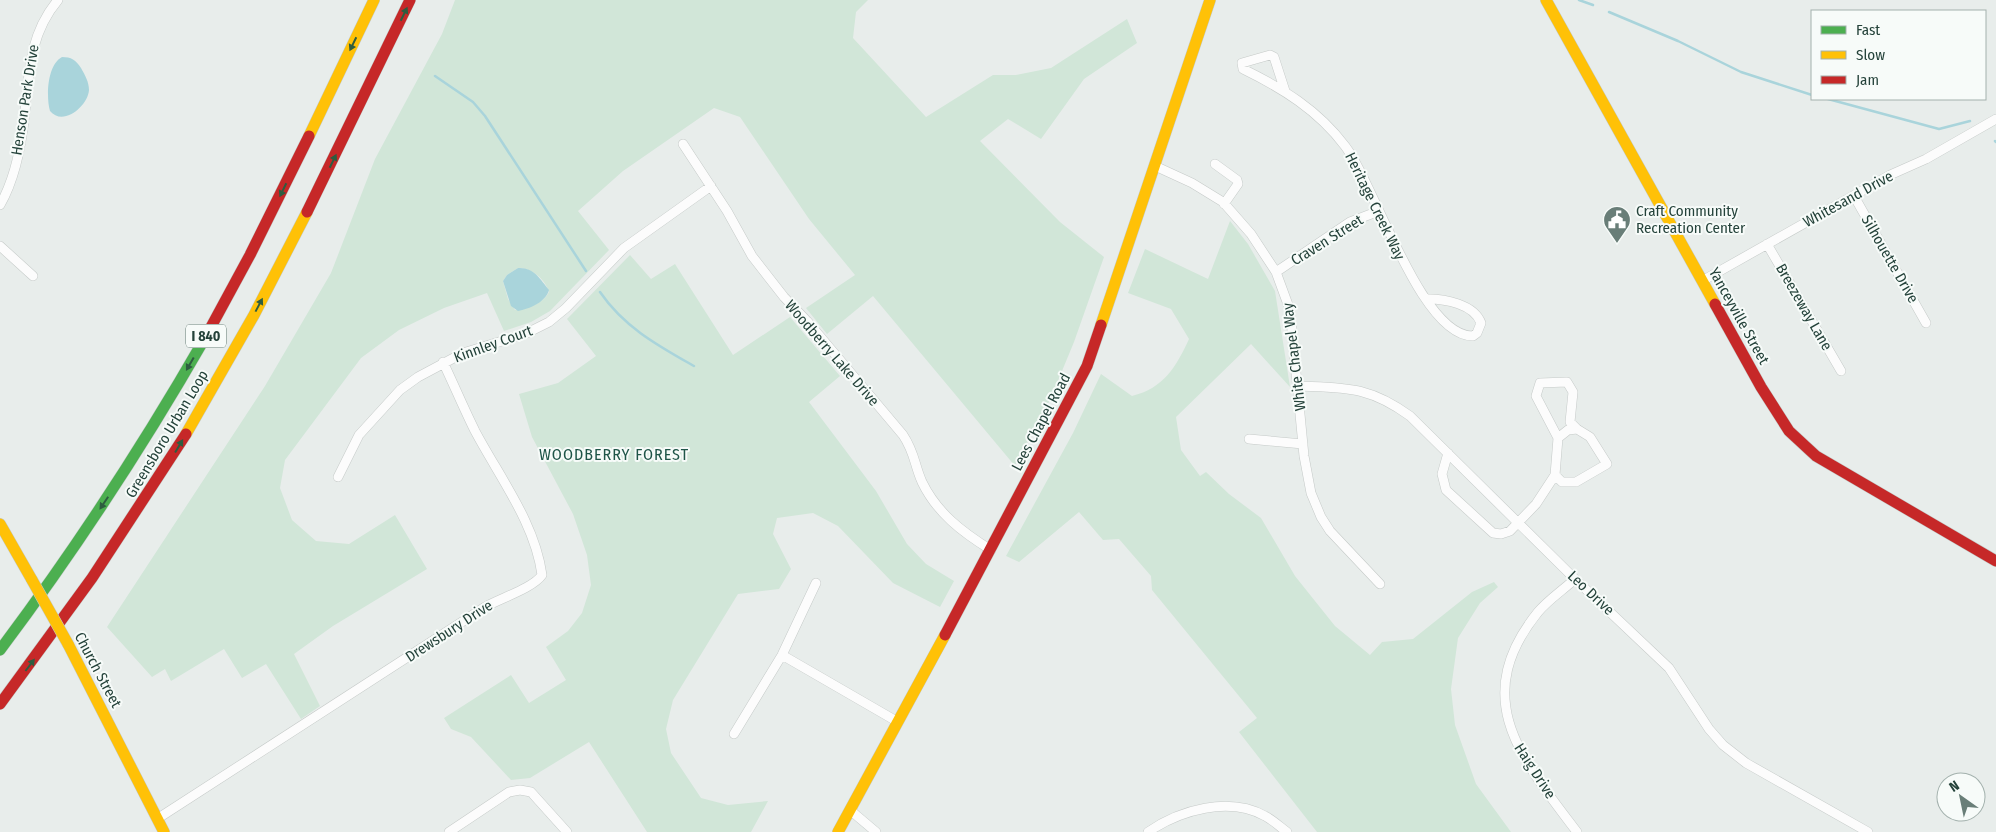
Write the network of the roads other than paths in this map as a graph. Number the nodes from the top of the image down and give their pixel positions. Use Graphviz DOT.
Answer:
graph roads {
  1 [pos="58,0"];
  2 [pos="374,0"];
  3 [pos="410,0"];
  4 [pos="1210,0"];
  5 [pos="1546,0"];
  6 [pos="1285,91"];
  7 [pos="1996,119"];
  8 [pos="683,144"];
  9 [pos="1215,164"];
  10 [pos="1155,166"];
  11 [pos="711,186"];
  12 [pos="1854,196"];
  13 [pos="1224,204"];
  14 [pos="0,205"];
  15 [pos="1379,211"];
  16 [pos="1767,244"];
  17 [pos="0,246"];
  18 [pos="1276,272"];
  19 [pos="33,276"];
  20 [pos="1702,280"];
  21 [pos="1428,299"];
  22 [pos="1926,323"];
  23 [pos="443,362"];
  24 [pos="1841,371"];
  25 [pos="1299,386"];
  26 [pos="1576,429"];
  27 [pos="1558,438"];
  28 [pos="1249,439"];
  29 [pos="1303,444"];
  30 [pos="1448,453"];
  31 [pos="1555,475"];
  32 [pos="338,477"];
  33 [pos="1518,523"];
  34 [pos="0,524"];
  35 [pos="991,550"];
  36 [pos="1996,561"];
  37 [pos="1575,579"];
  38 [pos="816,583"];
  39 [pos="1380,584"];
  40 [pos="0,650"];
  41 [pos="782,656"];
  42 [pos="0,704"];
  43 [pos="898,722"];
  44 [pos="734,734"];
  45 [pos="850,810"];
  46 [pos="157,819"];
  47 [pos="164,832"];
  48 [pos="449,832"];
  49 [pos="567,832"];
  50 [pos="838,832"];
  51 [pos="876,832"];
  52 [pos="1148,832"];
  53 [pos="1287,832"];
  54 [pos="1577,832"];
  55 [pos="1868,832"];
  1 -- 14 [label="street, Henson Park Drive"];
  2 -- 40 [label="main road, Greensboro Urban Loop / I 840, one-way"];
  42 -- 3 [label="main road, Greensboro Urban Loop / I 840, one-way"];
  4 -- 10 [label="main road, Lees Chapel Road"];
  5 -- 20 [label="main road, Yanceyville Street"];
  6 -- 6 [label="street, Heritage Creek Way"];
  6 -- 15 [label="street, Heritage Creek Way"];
  7 -- 12 [label="street, Whitesand Drive"];
  8 -- 11 [label="street, Woodberry Lake Drive"];
  9 -- 13 [label="street"];
  10 -- 13 [label="street, White Chapel Way"];
  10 -- 35 [label="main road, Lees Chapel Road"];
  11 -- 23 [label="street, Kinnley Court"];
  11 -- 35 [label="street, Woodberry Lake Drive"];
  12 -- 16 [label="street, Whitesand Drive"];
  12 -- 22 [label="street, Silhouette Drive"];
  13 -- 18 [label="street, White Chapel Way"];
  15 -- 18 [label="street, Craven Street"];
  15 -- 21 [label="street, Heritage Creek Way"];
  16 -- 20 [label="street, Whitesand Drive"];
  16 -- 24 [label="street, Breezeway Lane"];
  17 -- 19 [label="street"];
  18 -- 25 [label="street, White Chapel Way"];
  20 -- 36 [label="main road, Yanceyville Street"];
  21 -- 21 [label="street, Heritage Creek Way"];
  23 -- 32 [label="street, Kinnley Court"];
  23 -- 46 [label="street, Drewsbury Drive"];
  25 -- 29 [label="street, White Chapel Way"];
  25 -- 30 [label="street, Leo Drive"];
  26 -- 27 [label="street"];
  26 -- 27 [label="street"];
  26 -- 31 [label="street"];
  27 -- 31 [label="street"];
  28 -- 29 [label="street"];
  29 -- 39 [label="street, White Chapel Way"];
  30 -- 33 [label="street, Leo Drive"];
  30 -- 33 [label="street"];
  31 -- 33 [label="street"];
  33 -- 37 [label="street, Leo Drive"];
  34 -- 46 [label="main road, Church Street, bridge"];
  35 -- 43 [label="main road, Lees Chapel Road"];
  37 -- 54 [label="street, Haig Drive"];
  37 -- 55 [label="street, Leo Drive"];
  38 -- 41 [label="street"];
  41 -- 43 [label="street"];
  41 -- 44 [label="street"];
  43 -- 45 [label="main road, Lees Chapel Road"];
  45 -- 50 [label="main road, Lees Chapel Road"];
  45 -- 51 [label="street"];
  46 -- 47 [label="main road, Church Street"];
  48 -- 49 [label="street"];
  52 -- 53 [label="street"];
}
